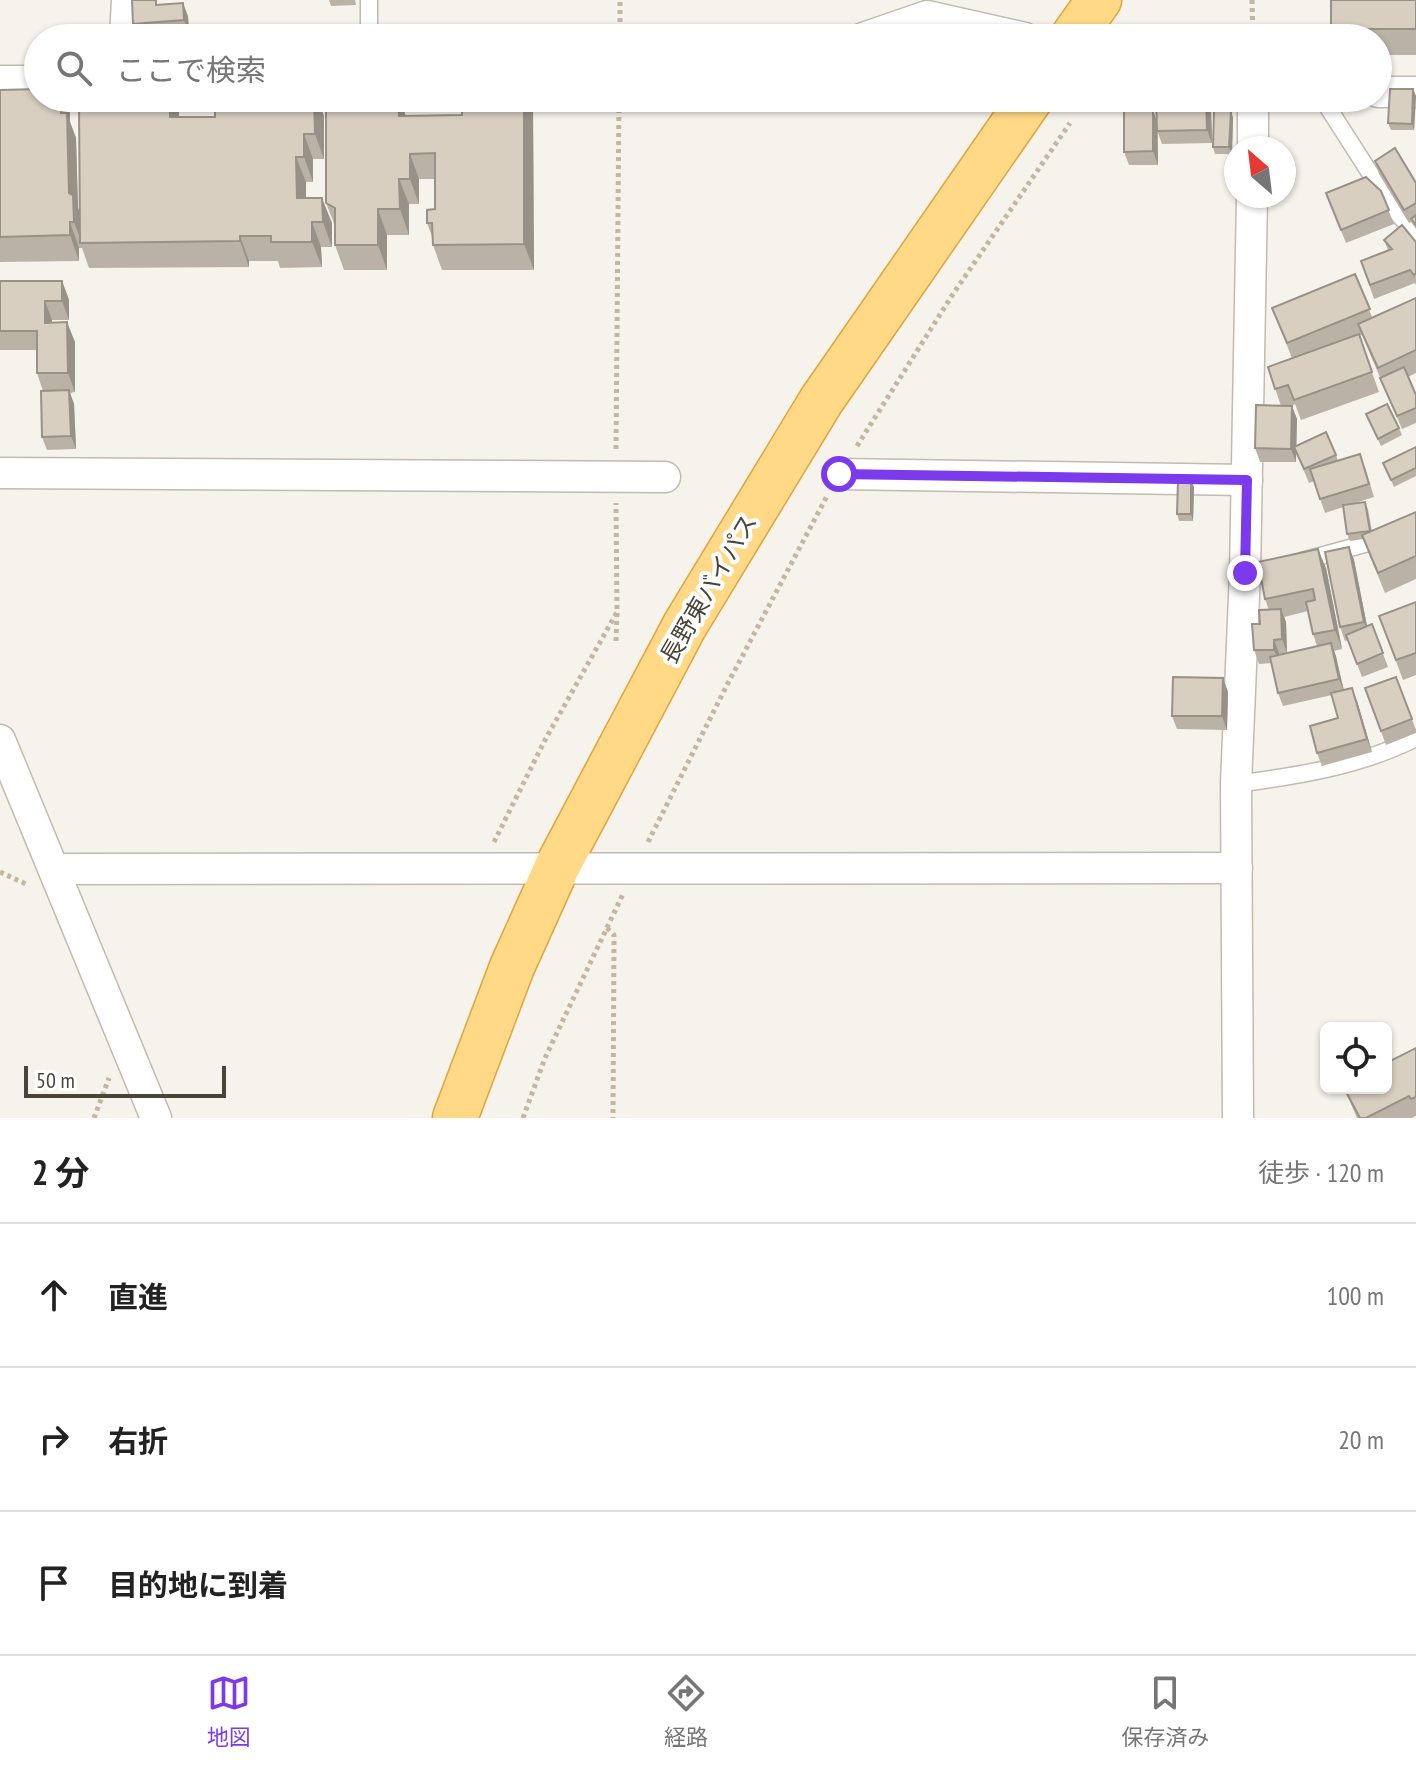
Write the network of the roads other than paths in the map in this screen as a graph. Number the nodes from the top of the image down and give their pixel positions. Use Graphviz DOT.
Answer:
graph roads {
  1 [pos="127,0"];
  2 [pos="369,0"];
  3 [pos="1099,0"];
  4 [pos="126,24"];
  5 [pos="369,24"];
  6 [pos="904,24"];
  7 [pos="963,24"];
  8 [pos="1082,24"];
  9 [pos="0,81"];
  10 [pos="24,81"];
  11 [pos="1392,92"];
  12 [pos="1416,92"];
  13 [pos="1021,112"];
  14 [pos="1253,112"];
  15 [pos="1331,112"];
  16 [pos="1253,136"];
  17 [pos="1252,208"];
  18 [pos="1416,234"];
  19 [pos="0,473"];
  20 [pos="839,474"];
  21 [pos="665,477"];
  22 [pos="1247,480"];
  23 [pos="1416,530"];
  24 [pos="1286,565"];
  25 [pos="1416,738"];
  26 [pos="0,740"];
  27 [pos="1236,784"];
  28 [pos="557,867"];
  29 [pos="1237,868"];
  30 [pos="54,869"];
  31 [pos="156,1118"];
  32 [pos="455,1118"];
  33 [pos="1238,1118"];
  1 -- 4 [label="street"];
  2 -- 5 [label="lane"];
  3 -- 8 [label="highway"];
  6 -- 7 [label="street"];
  9 -- 10 [label="street"];
  11 -- 12 [label="street"];
  13 -- 28 [label="highway, 長野東バイパス"];
  14 -- 16 [label="street"];
  15 -- 18 [label="lane"];
  17 -- 22 [label="street"];
  19 -- 21 [label="street"];
  20 -- 22 [label="street"];
  22 -- 27 [label="street"];
  23 -- 24 [label="lane"];
  25 -- 27 [label="lane"];
  26 -- 30 [label="street"];
  27 -- 29 [label="street"];
  28 -- 29 [label="street"];
  28 -- 30 [label="street"];
  28 -- 32 [label="highway, 長野東バイパス"];
  29 -- 33 [label="street"];
  30 -- 31 [label="street"];
}
